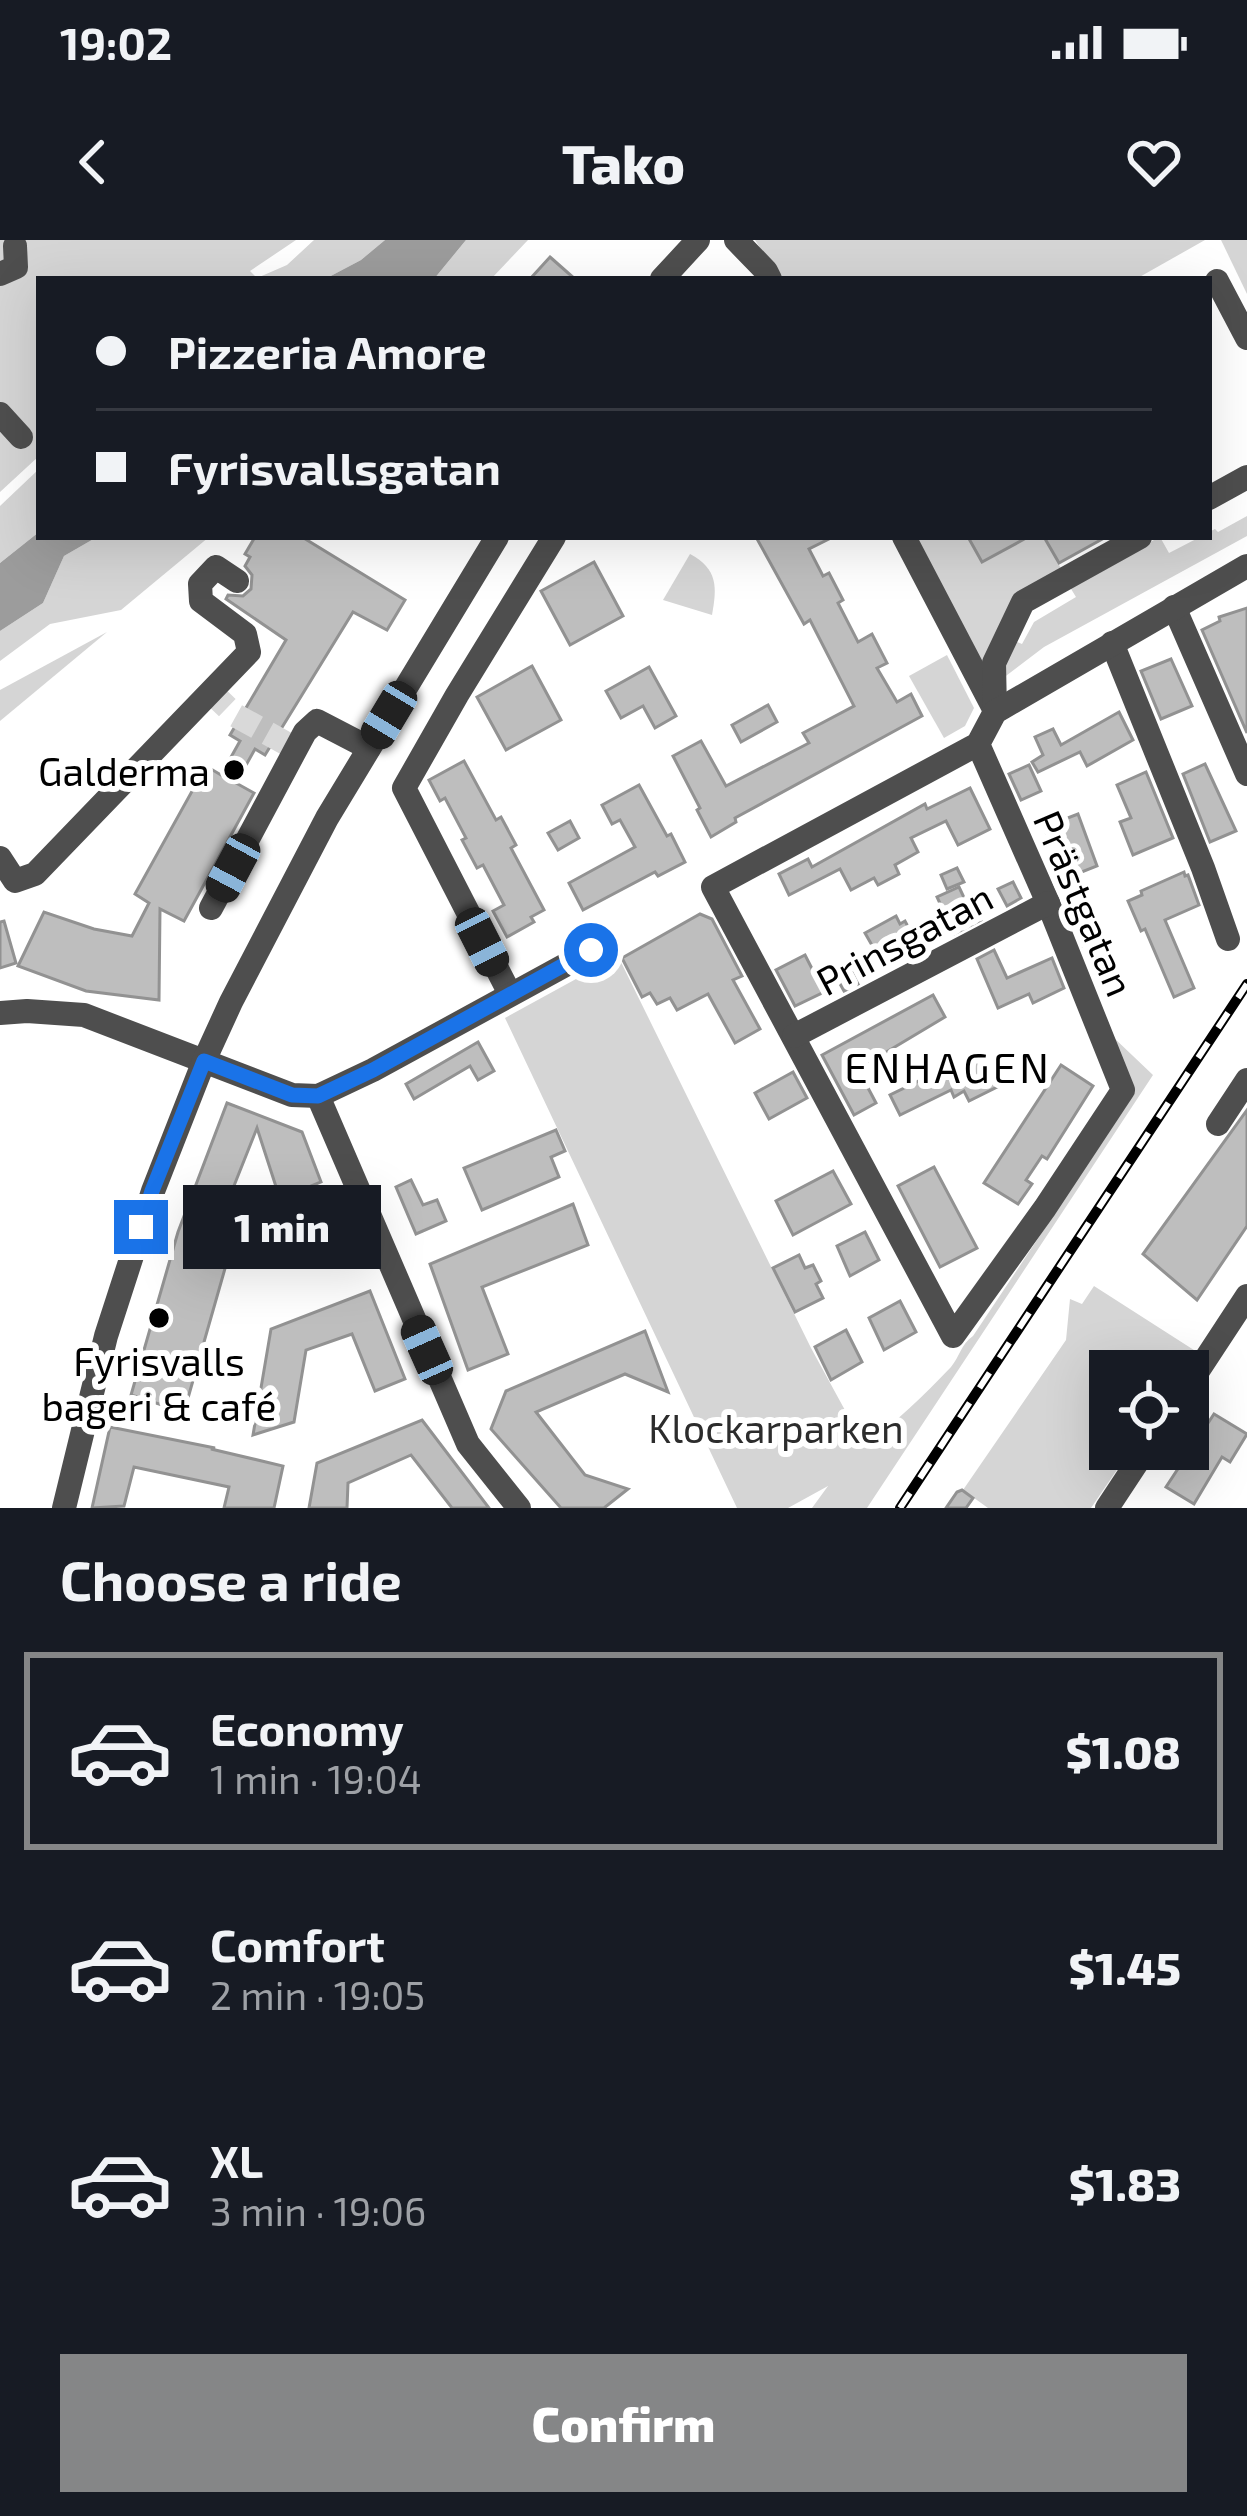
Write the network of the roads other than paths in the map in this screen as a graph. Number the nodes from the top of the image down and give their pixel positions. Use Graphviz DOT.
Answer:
graph roads {
  1 [pos="698,240"];
  2 [pos="736,240"];
  3 [pos="15,246"];
  4 [pos="0,274"];
  5 [pos="665,276"];
  6 [pos="763,276"];
  7 [pos="1217,281"];
  8 [pos="1247,338"];
  9 [pos="0,414"];
  10 [pos="21,437"];
  11 [pos="1247,477"];
  12 [pos="1212,496"];
  13 [pos="495,540"];
  14 [pos="552,540"];
  15 [pos="1135,540"];
  16 [pos="905,549"];
  17 [pos="1247,566"];
  18 [pos="237,581"];
  19 [pos="1174,608"];
  20 [pos="1112,643"];
  21 [pos="995,712"];
  22 [pos="978,744"];
  23 [pos="369,748"];
  24 [pos="1247,774"];
  25 [pos="0,858"];
  26 [pos="1048,903"];
  27 [pos="212,908"];
  28 [pos="1228,938"];
  29 [pos="591,950"];
  30 [pos="509,994"];
  31 [pos="0,1013"];
  32 [pos="794,1036"];
  33 [pos="204,1061"];
  34 [pos="1247,1080"];
  35 [pos="318,1096"];
  36 [pos="1218,1124"];
  37 [pos="1247,1296"];
  38 [pos="1209,1354"];
  39 [pos="1132,1470"];
  40 [pos="64,1508"];
  41 [pos="519,1508"];
  42 [pos="1107,1508"];
  1 -- 5 [label="street"];
  2 -- 6 [label="street"];
  3 -- 4 [label="street"];
  7 -- 8 [label="street"];
  9 -- 10 [label="street"];
  11 -- 12 [label="street"];
  13 -- 23 [label="street"];
  14 -- 30 [label="street"];
  15 -- 21 [label="street"];
  16 -- 21 [label="street"];
  17 -- 19 [label="street"];
  18 -- 25 [label="street"];
  19 -- 20 [label="street"];
  19 -- 24 [label="street"];
  20 -- 21 [label="street"];
  20 -- 28 [label="street"];
  21 -- 22 [label="street"];
  22 -- 26 [label="street, Prästgatan"];
  22 -- 32 [label="street"];
  23 -- 27 [label="street"];
  23 -- 33 [label="street"];
  26 -- 32 [label="street, Prinsgatan"];
  26 -- 32 [label="street, Prästgatan"];
  29 -- 30 [label="street"];
  30 -- 35 [label="street"];
  31 -- 33 [label="street"];
  33 -- 35 [label="street"];
  33 -- 40 [label="street"];
  34 -- 36 [label="street"];
  35 -- 41 [label="street"];
  37 -- 38 [label="street"];
  39 -- 42 [label="street"];
}
